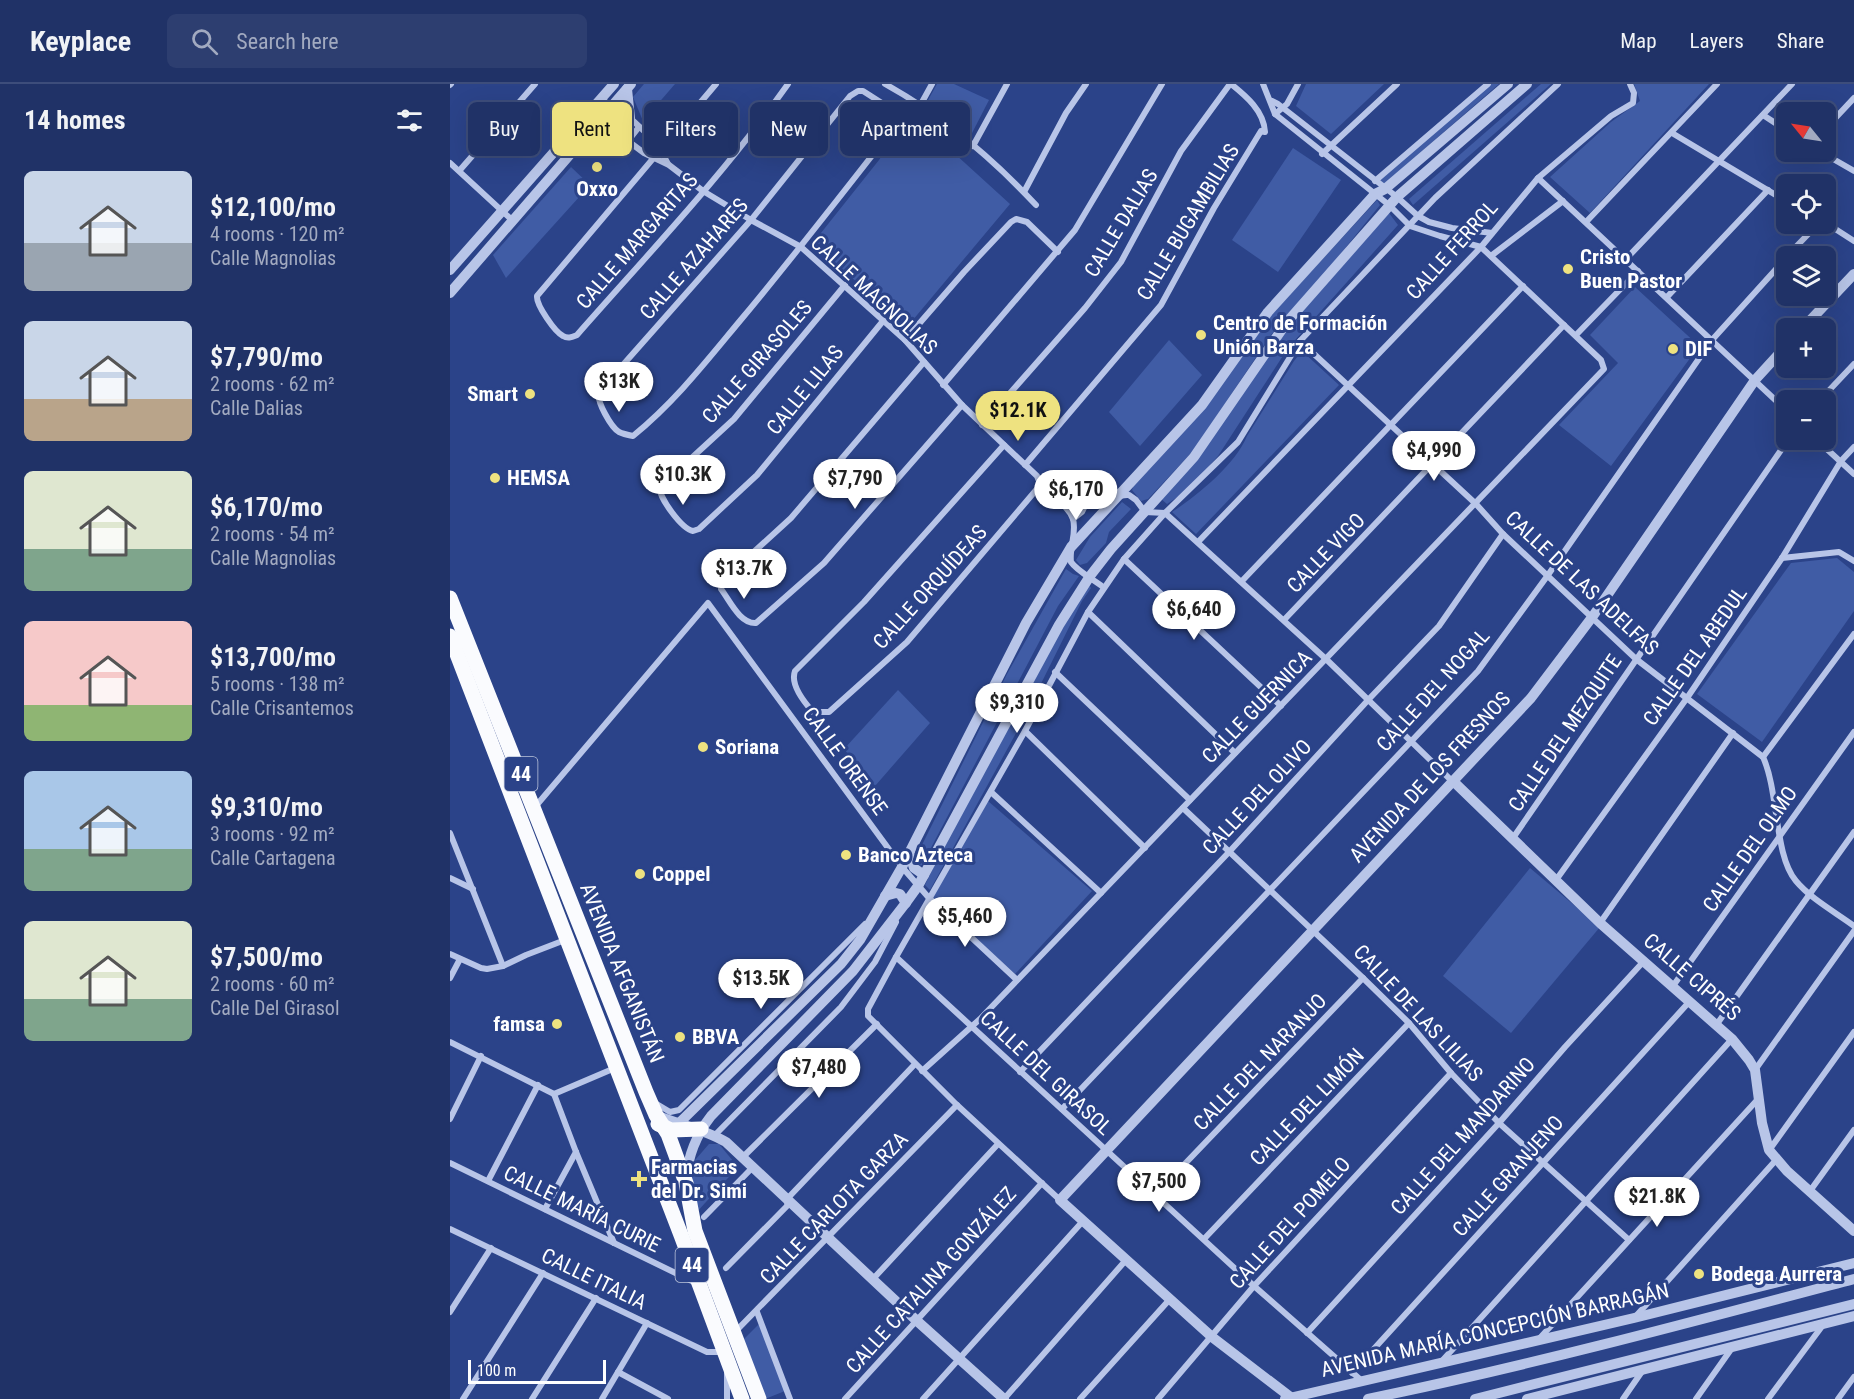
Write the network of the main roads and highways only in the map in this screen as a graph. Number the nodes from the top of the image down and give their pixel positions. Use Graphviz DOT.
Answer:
graph roads {
  1 [pos="450,598"];
  2 [pos="450,636"];
  3 [pos="566,940"];
  4 [pos="603,984"];
  5 [pos="615,1068"];
  6 [pos="668,1126"];
  7 [pos="708,1132"];
  8 [pos="657,1172"];
  9 [pos="732,1362"];
  10 [pos="742,1399"];
  11 [pos="759,1399"];
  1 -- 4 [label="main road, AVENIDA AFGANISTÁN / 44"];
  2 -- 3 [label="main road, AVENIDA AFGANISTÁN / 44"];
  3 -- 4 [label="main road"];
  3 -- 5 [label="main road, AVENIDA AFGANISTÁN / 44"];
  4 -- 6 [label="main road, AVENIDA AFGANISTÁN / 44"];
  5 -- 6 [label="main road"];
  5 -- 8 [label="main road, AVENIDA AFGANISTÁN / 44"];
  6 -- 7 [label="main road"];
  6 -- 8 [label="main road"];
  6 -- 9 [label="main road, AVENIDA AFGANISTÁN / 44"];
  8 -- 9 [label="main road, AVENIDA AFGANISTÁN / 44"];
  9 -- 10 [label="main road, 44"];
  9 -- 11 [label="main road, 44"];
}
